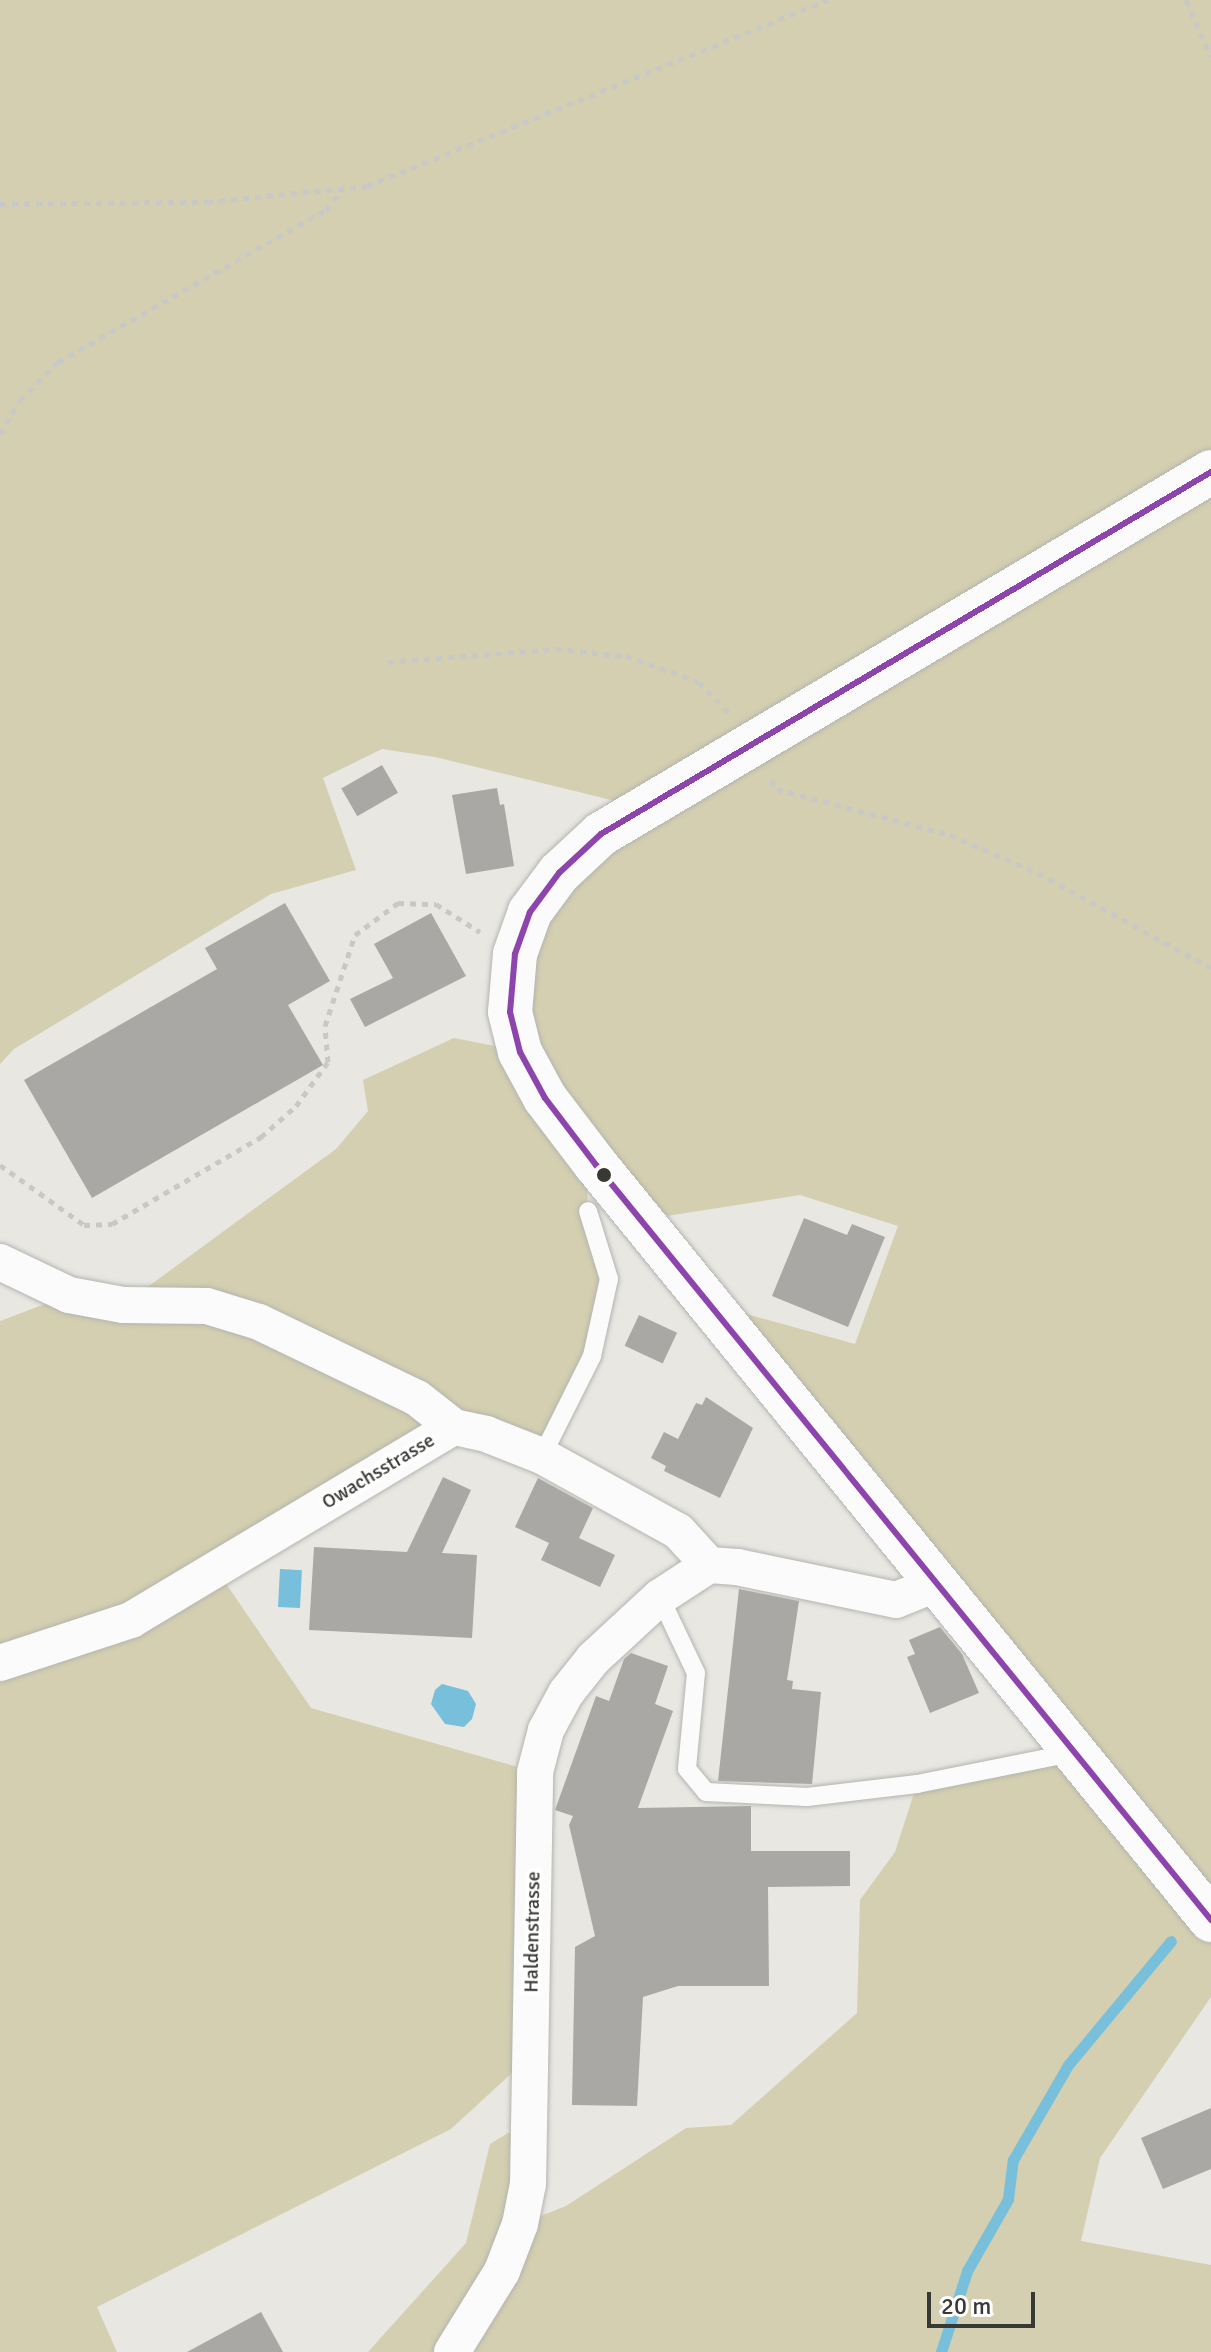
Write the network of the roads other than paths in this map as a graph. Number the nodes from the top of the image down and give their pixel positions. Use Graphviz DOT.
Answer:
graph roads {
  1 [pos="1211,472"];
  2 [pos="588,1211"];
  3 [pos="0,1262"];
  4 [pos="454,1427"];
  5 [pos="542,1456"];
  6 [pos="709,1565"];
  7 [pos="938,1583"];
  8 [pos="660,1597"];
  9 [pos="0,1663"];
  10 [pos="1077,1753"];
  11 [pos="1211,1920"];
  12 [pos="452,2352"];
  1 -- 7 [label="street"];
  2 -- 5 [label="lane"];
  3 -- 4 [label="street"];
  4 -- 5 [label="street, Owachsstrasse"];
  4 -- 9 [label="street, Owachsstrasse"];
  5 -- 6 [label="street, Owachsstrasse"];
  6 -- 7 [label="street"];
  6 -- 8 [label="street, Haldenstrasse"];
  7 -- 10 [label="street"];
  8 -- 10 [label="lane"];
  8 -- 12 [label="street, Haldenstrasse"];
  10 -- 11 [label="street"];
}
